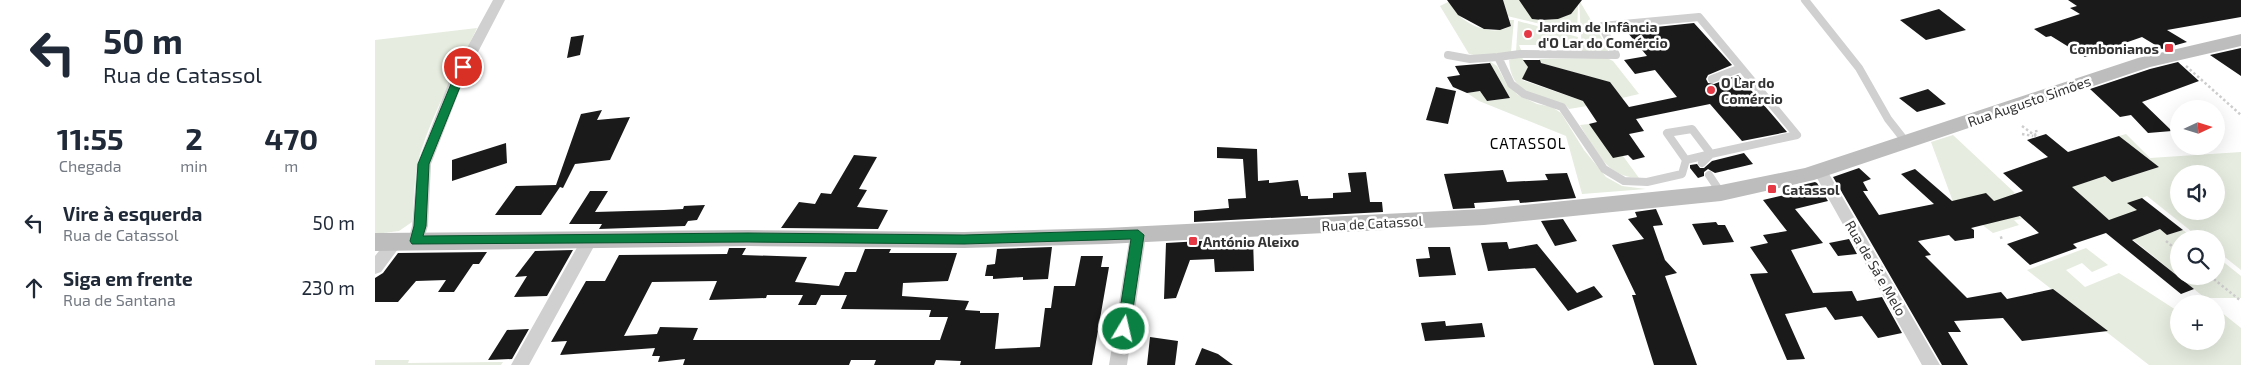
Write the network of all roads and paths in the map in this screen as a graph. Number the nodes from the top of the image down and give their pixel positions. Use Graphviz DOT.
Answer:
graph roads {
  1 [pos="499,0"];
  2 [pos="1805,0"];
  3 [pos="2241,40"];
  4 [pos="1448,55"];
  5 [pos="1499,58"];
  6 [pos="2183,64"];
  7 [pos="1741,68"];
  8 [pos="1711,79"];
  9 [pos="2241,115"];
  10 [pos="2022,126"];
  11 [pos="2036,130"];
  12 [pos="2022,134"];
  13 [pos="2034,135"];
  14 [pos="1906,142"];
  15 [pos="1711,154"];
  16 [pos="1686,160"];
  17 [pos="1702,163"];
  18 [pos="1820,171"];
  19 [pos="1709,175"];
  20 [pos="1721,193"];
  21 [pos="1138,235"];
  22 [pos="590,239"];
  23 [pos="395,241"];
  24 [pos="2165,241"];
  25 [pos="2170,245"];
  26 [pos="375,268"];
  27 [pos="2221,285"];
  28 [pos="2241,301"];
  29 [pos="520,365"];
  30 [pos="1118,365"];
  31 [pos="1931,365"];
  1 -- 23 [label="street"];
  2 -- 14 [label="lane"];
  3 -- 14 [label="main road, Rua Augusto Simões"];
  4 -- 5 [label="lane"];
  5 -- 7 [label="lane"];
  5 -- 16 [label="lane"];
  6 -- 9 [label="path"];
  7 -- 8 [label="lane"];
  7 -- 15 [label="lane"];
  10 -- 13 [label="path"];
  11 -- 13 [label="path"];
  12 -- 13 [label="path"];
  14 -- 18 [label="main road, Rua Augusto Simões"];
  15 -- 16 [label="lane"];
  15 -- 16 [label="lane"];
  15 -- 17 [label="lane"];
  18 -- 20 [label="main road, Rua de Catassol"];
  18 -- 31 [label="street, Rua de Sá e Melo"];
  19 -- 20 [label="lane"];
  20 -- 21 [label="main road, Rua de Catassol"];
  21 -- 22 [label="main road, Rua de Catassol"];
  21 -- 30 [label="street"];
  22 -- 23 [label="main road, Rua de Catassol"];
  22 -- 29 [label="street"];
  23 -- 26 [label="street"];
  24 -- 25 [label="path"];
  27 -- 28 [label="path"];
}
